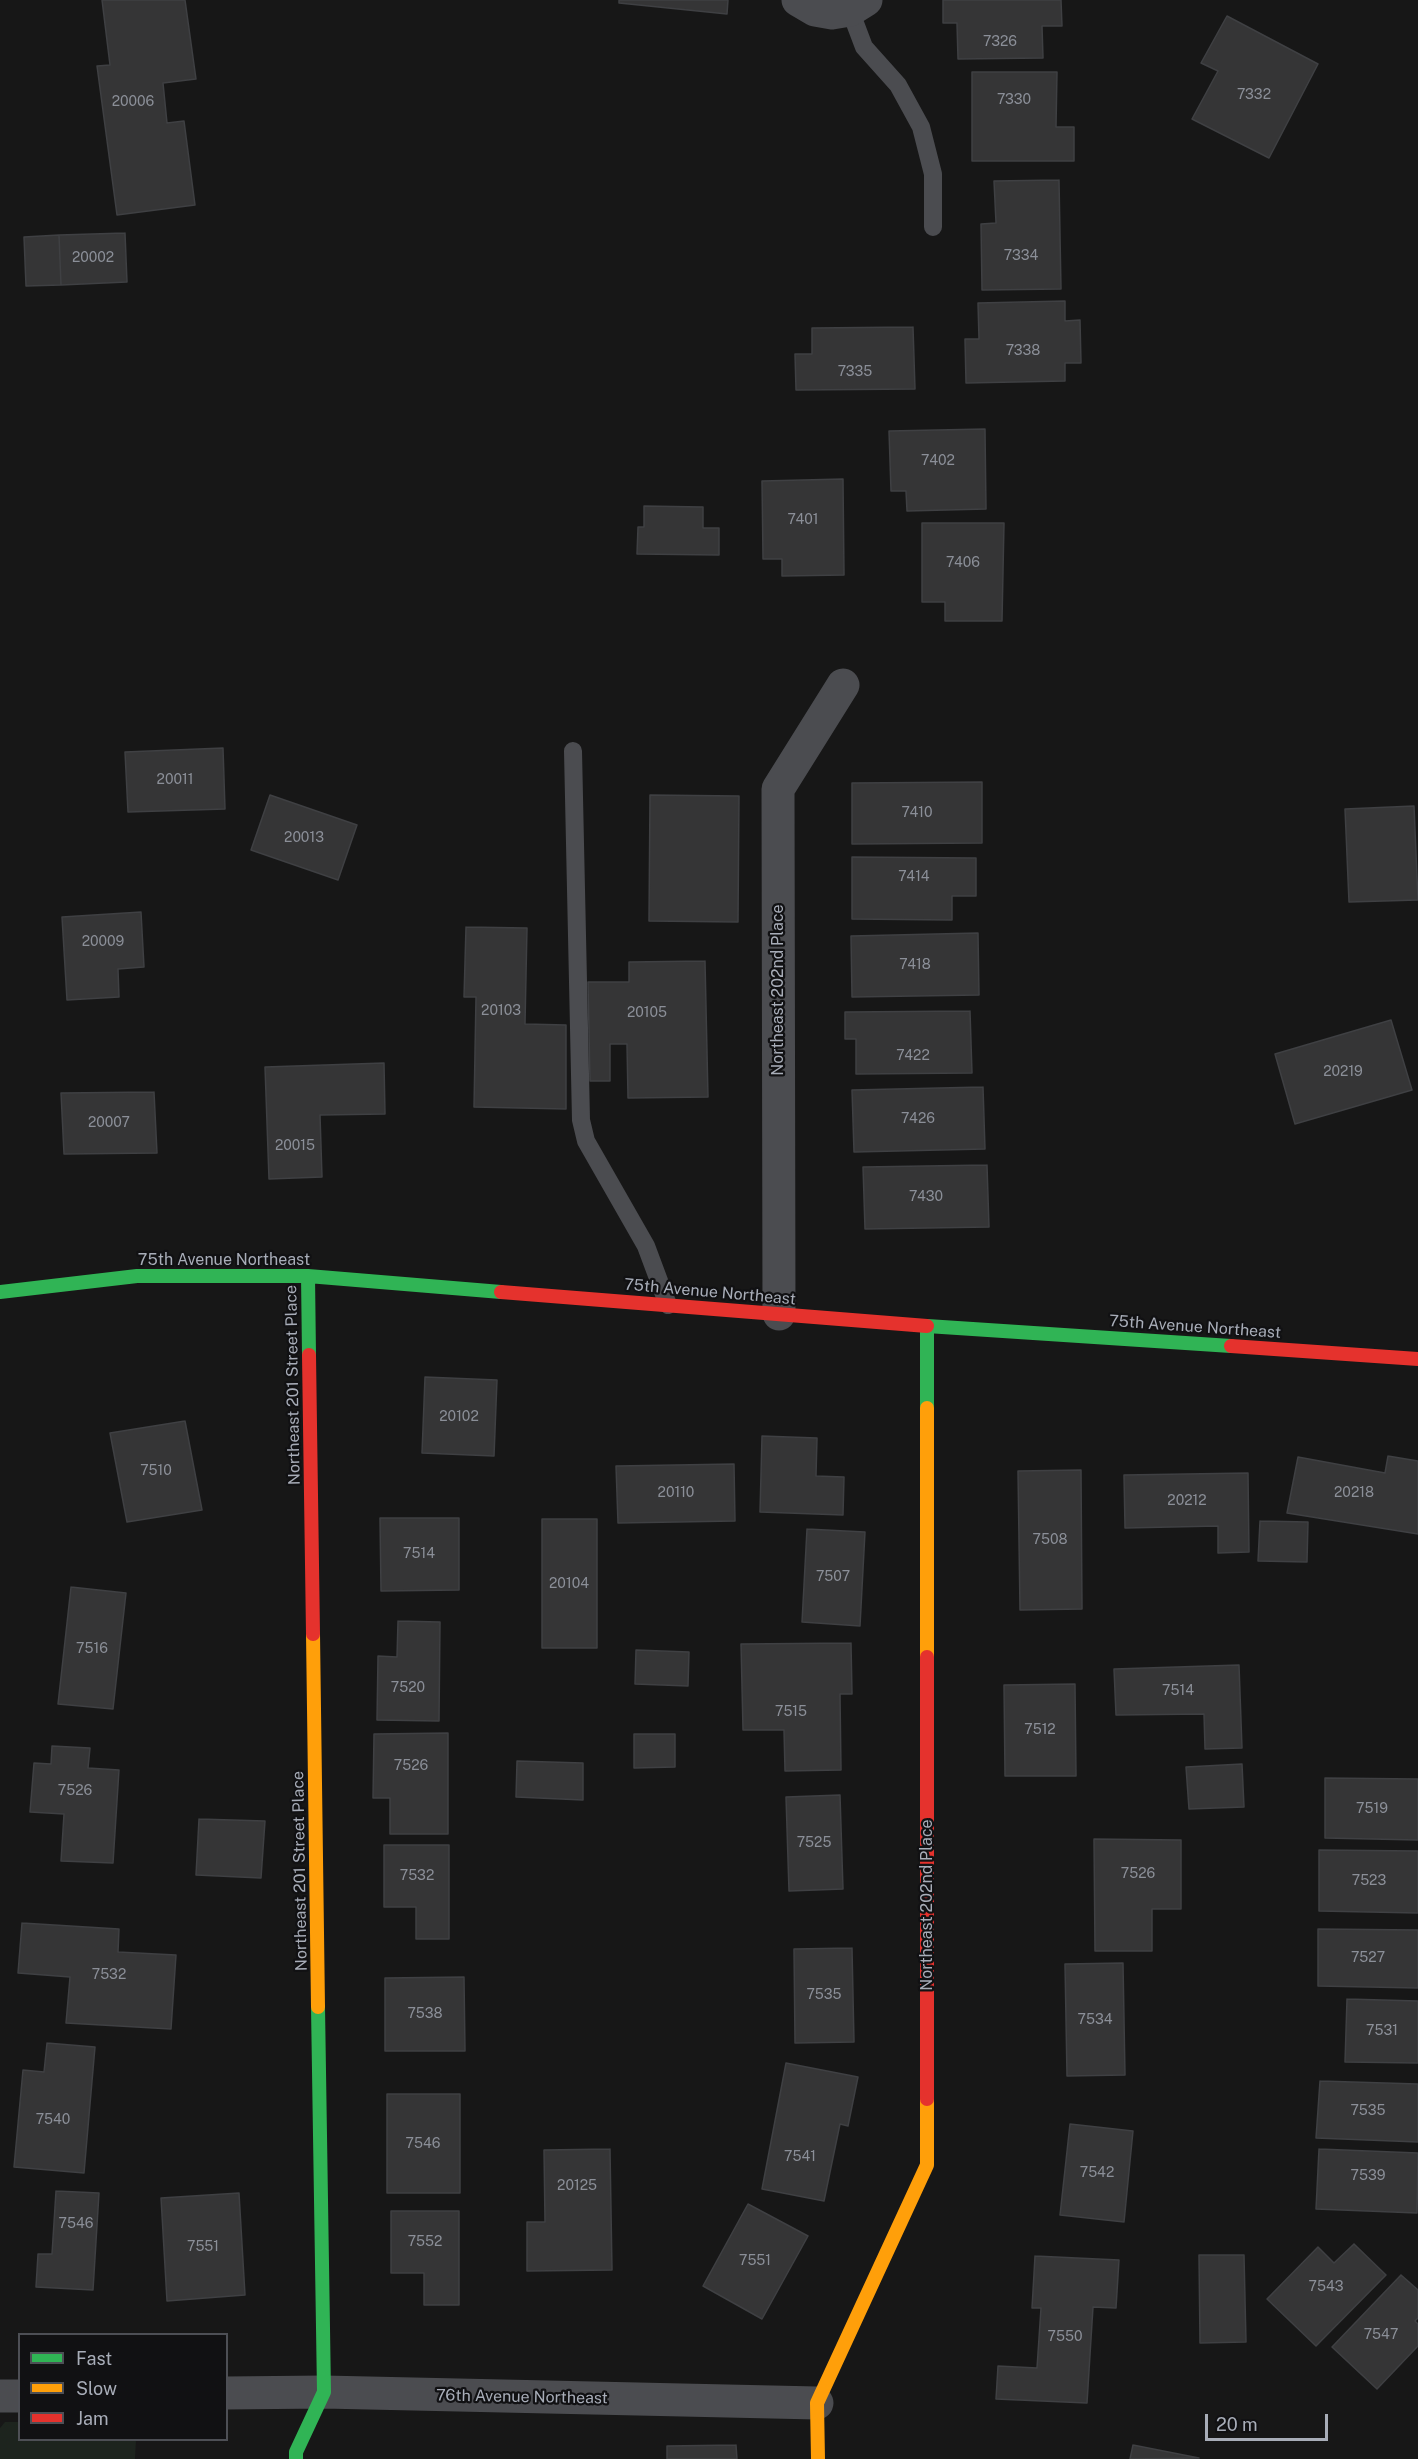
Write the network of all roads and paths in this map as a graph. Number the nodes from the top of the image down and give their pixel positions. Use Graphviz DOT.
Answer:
graph roads {
  1 [pos="798,0"];
  2 [pos="858,5"];
  3 [pos="933,227"];
  4 [pos="843,685"];
  5 [pos="573,751"];
  6 [pos="308,1276"];
  7 [pos="0,1292"];
  8 [pos="668,1305"];
  9 [pos="779,1314"];
  10 [pos="927,1326"];
  11 [pos="1418,1359"];
  12 [pos="324,2392"];
  13 [pos="228,2393"];
  14 [pos="0,2396"];
  15 [pos="18,2396"];
  16 [pos="817,2403"];
  17 [pos="296,2459"];
  18 [pos="818,2459"];
  1 -- 2 [label="street"];
  2 -- 3 [label="lane"];
  4 -- 9 [label="street, Northeast 202nd Place"];
  5 -- 8 [label="lane"];
  6 -- 7 [label="street, 75th Avenue Northeast"];
  6 -- 8 [label="street, 75th Avenue Northeast"];
  6 -- 12 [label="street, Northeast 201 Street Place"];
  8 -- 9 [label="street, 75th Avenue Northeast"];
  9 -- 10 [label="street, 75th Avenue Northeast"];
  10 -- 11 [label="street, 75th Avenue Northeast"];
  10 -- 16 [label="street, Northeast 202nd Place"];
  12 -- 13 [label="street, 76th Avenue Northeast"];
  12 -- 16 [label="street, 76th Avenue Northeast"];
  12 -- 17 [label="street, Northeast 201 Street Place"];
  14 -- 15 [label="street"];
  16 -- 18 [label="street, Northeast 202nd Place"];
}
